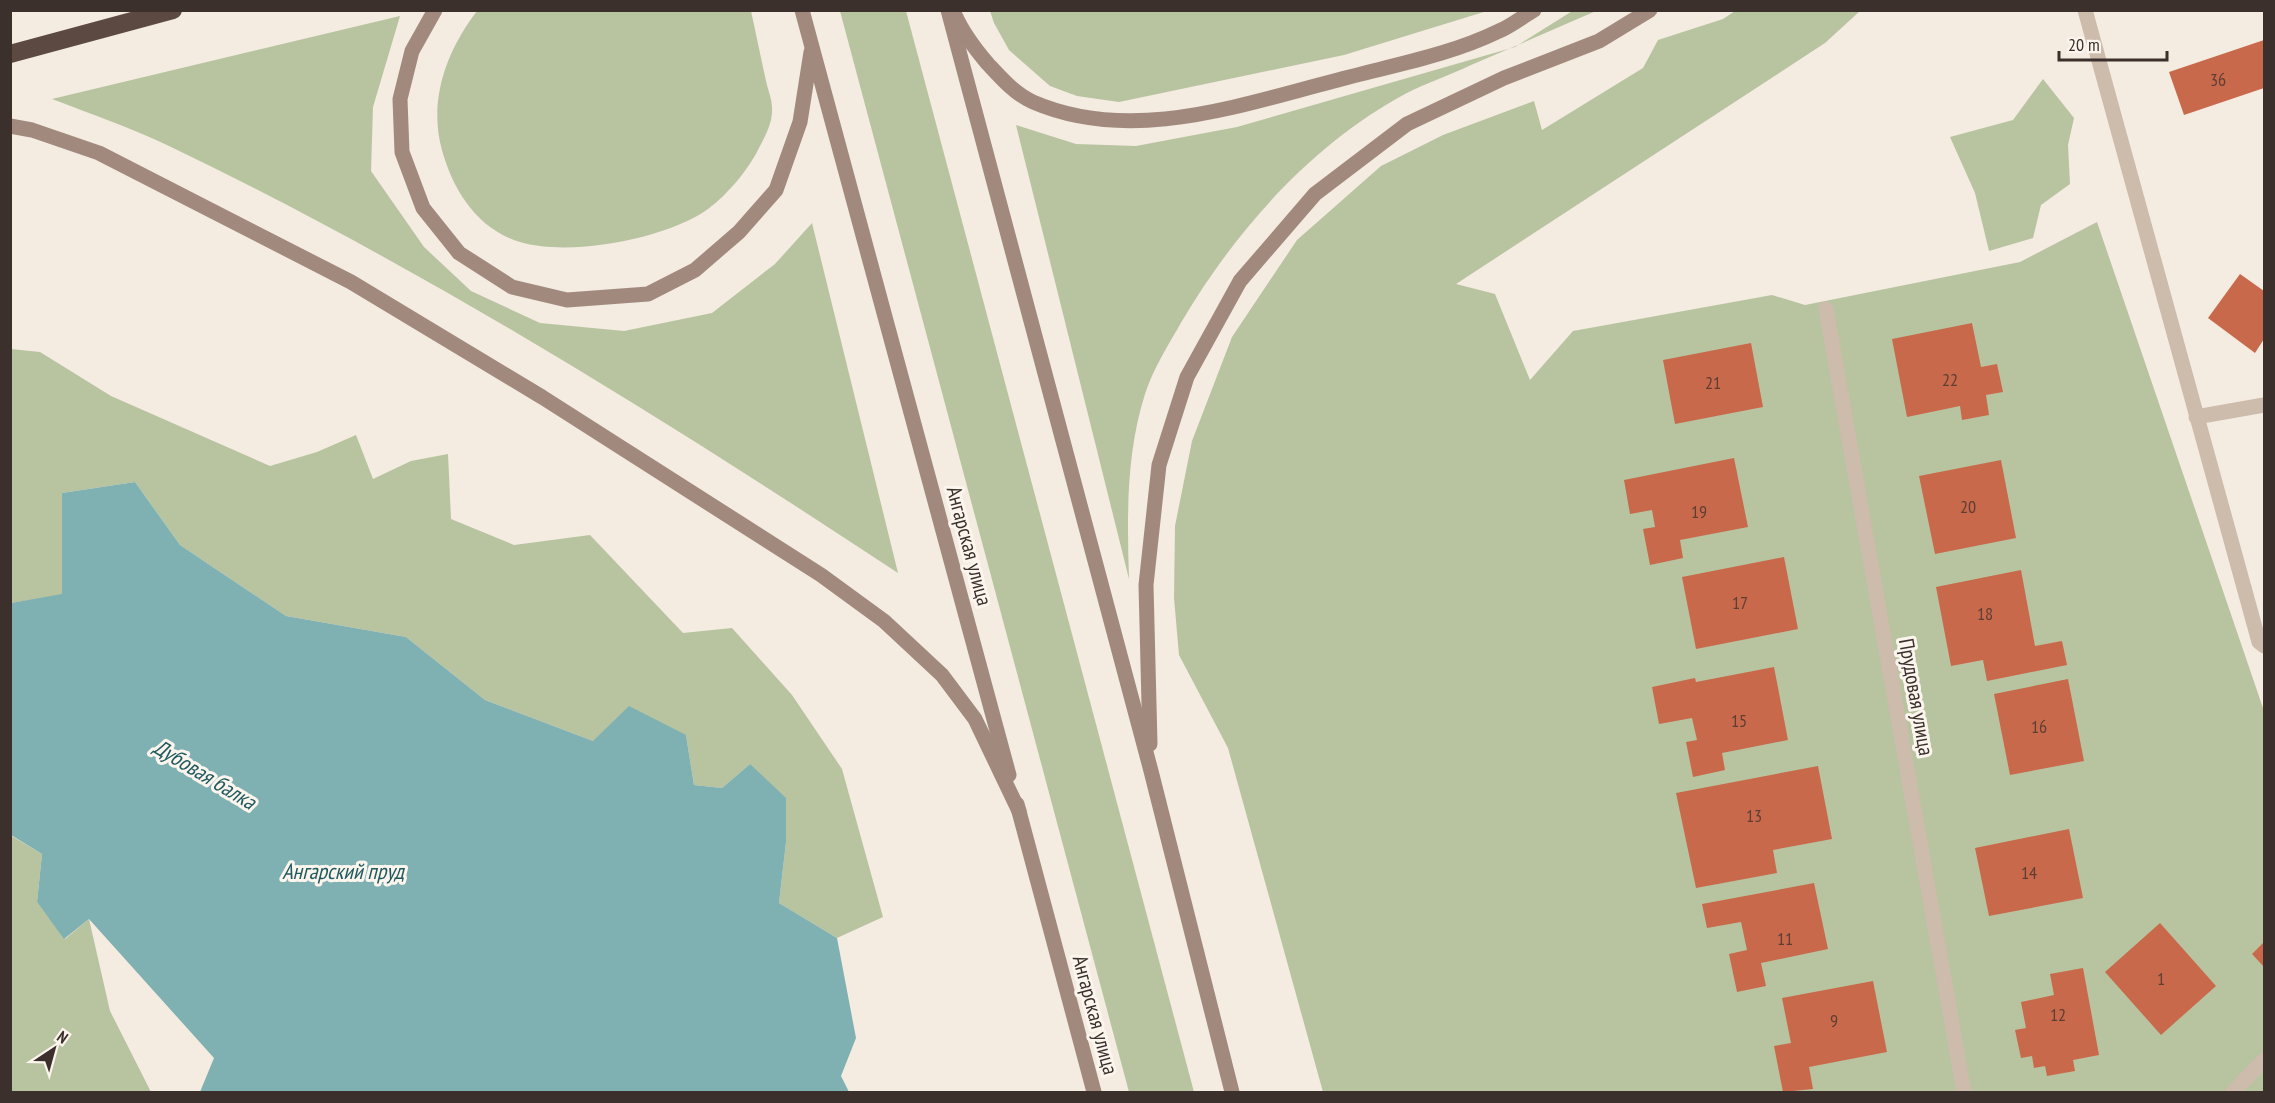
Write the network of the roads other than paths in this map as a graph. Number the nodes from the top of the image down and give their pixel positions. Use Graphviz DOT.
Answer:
graph roads {
  1 [pos="173,10"];
  2 [pos="435,10"];
  3 [pos="802,10"];
  4 [pos="948,10"];
  5 [pos="953,10"];
  6 [pos="1534,10"];
  7 [pos="1650,10"];
  8 [pos="2085,10"];
  9 [pos="812,46"];
  10 [pos="10,54"];
  11 [pos="10,126"];
  12 [pos="1826,309"];
  13 [pos="2265,405"];
  14 [pos="2196,417"];
  15 [pos="2265,646"];
  16 [pos="1151,771"];
  17 [pos="1019,811"];
  18 [pos="2265,1060"];
  19 [pos="1094,1092"];
  20 [pos="1232,1092"];
  21 [pos="1964,1092"];
  22 [pos="2234,1092"];
  1 -- 10 [label="highway"];
  2 -- 9 [label="main road"];
  3 -- 9 [label="main road, Ангарская улица"];
  4 -- 16 [label="main road"];
  5 -- 6 [label="main road"];
  7 -- 16 [label="main road"];
  8 -- 14 [label="street"];
  9 -- 17 [label="main road, Ангарская улица"];
  11 -- 17 [label="main road"];
  12 -- 21 [label="street, Прудовая улица"];
  13 -- 14 [label="street"];
  14 -- 15 [label="street"];
  16 -- 20 [label="main road"];
  17 -- 19 [label="main road, Ангарская улица"];
  18 -- 22 [label="street"];
}
